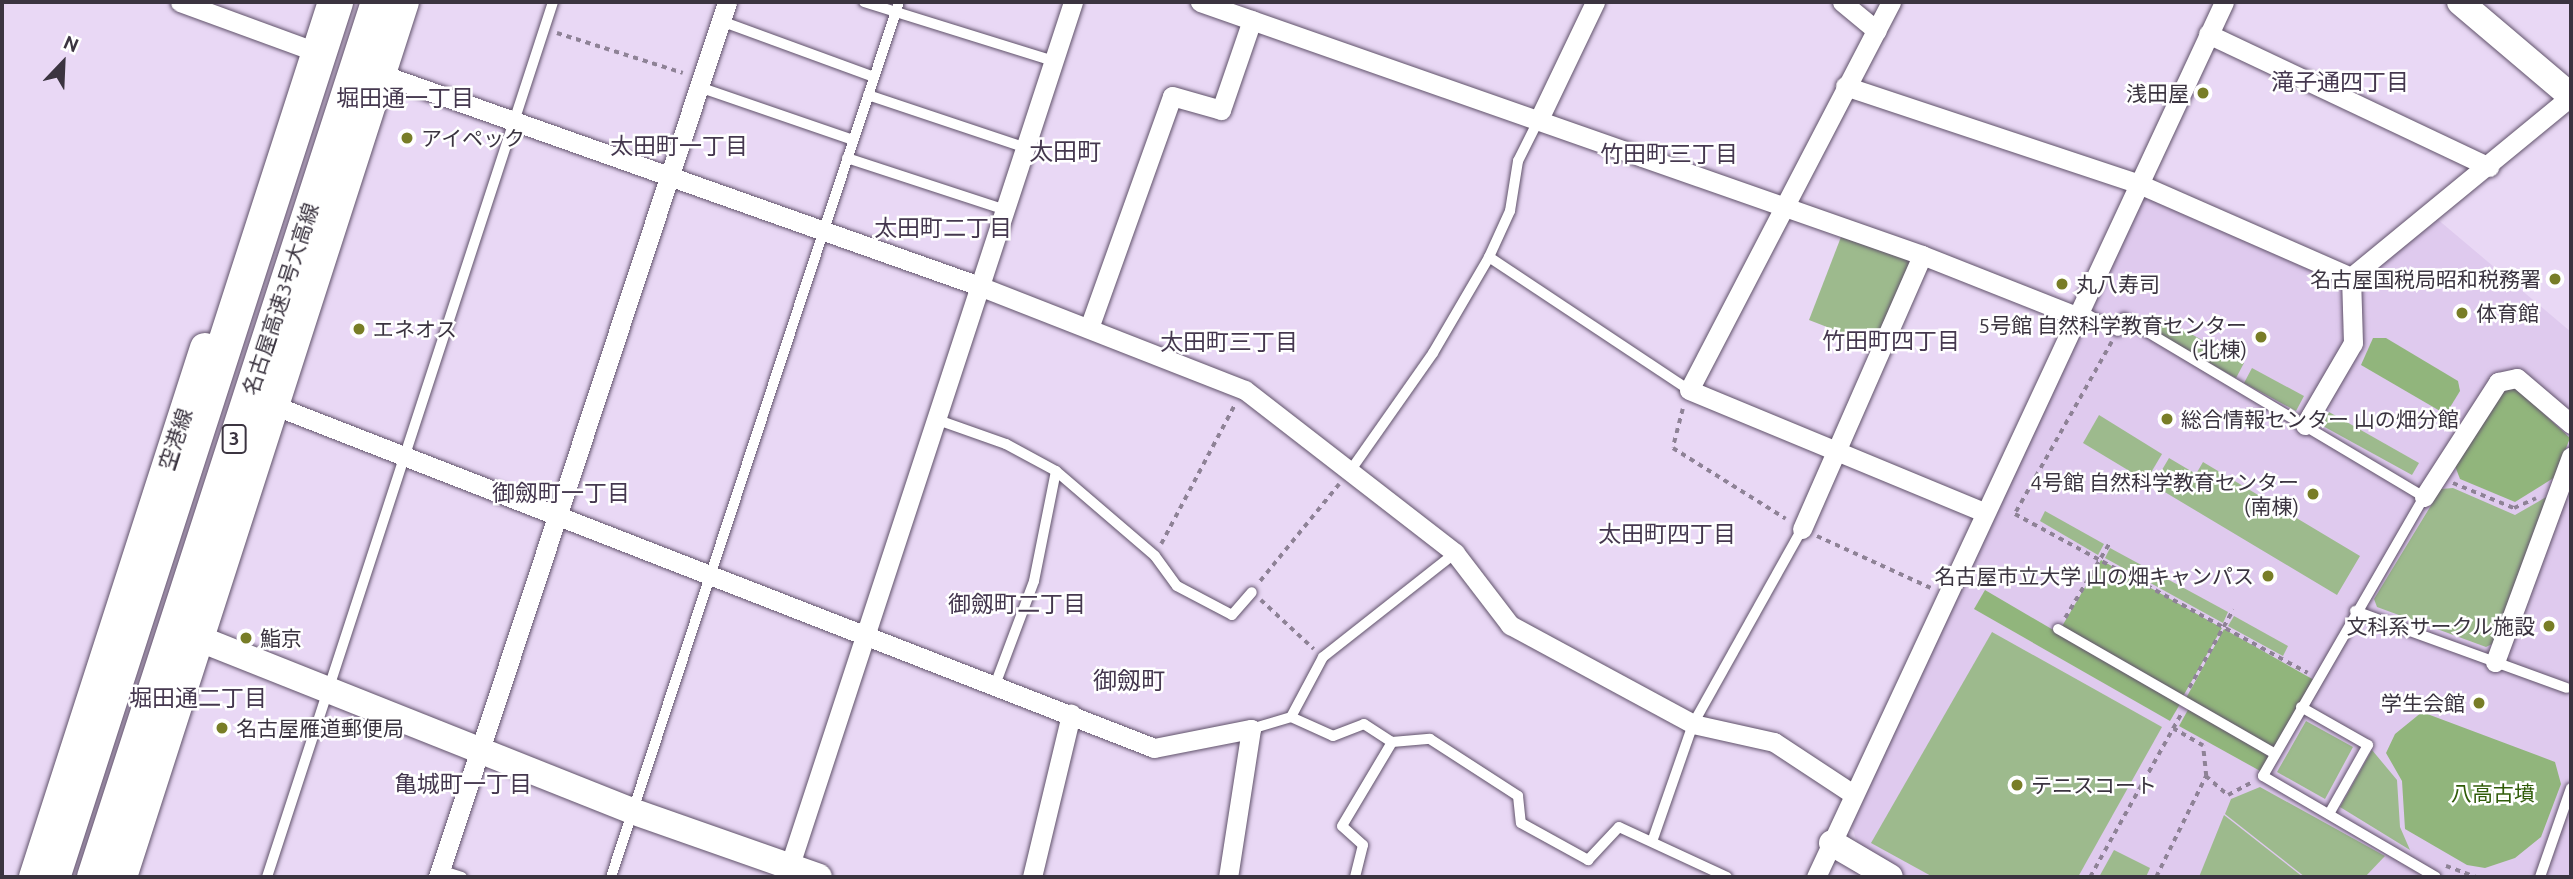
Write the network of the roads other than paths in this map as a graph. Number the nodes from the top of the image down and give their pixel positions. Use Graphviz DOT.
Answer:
graph roads {
  1 [pos="180,2"];
  2 [pos="321,2"];
  3 [pos="335,2"];
  4 [pos="360,2"];
  5 [pos="378,2"];
  6 [pos="404,2"];
  7 [pos="553,2"];
  8 [pos="727,2"];
  9 [pos="864,2"];
  10 [pos="899,2"];
  11 [pos="1073,2"];
  12 [pos="1200,2"];
  13 [pos="1595,2"];
  14 [pos="1842,2"];
  15 [pos="1891,2"];
  16 [pos="2224,2"];
  17 [pos="2460,2"];
  18 [pos="896,13"];
  19 [pos="1252,20"];
  20 [pos="721,22"];
  21 [pos="1877,32"];
  22 [pos="2208,34"];
  23 [pos="306,48"];
  24 [pos="1053,61"];
  25 [pos="381,74"];
  26 [pos="874,77"];
  27 [pos="700,83"];
  28 [pos="1845,86"];
  29 [pos="868,95"];
  30 [pos="2571,96"];
  31 [pos="515,119"];
  32 [pos="1539,119"];
  33 [pos="853,140"];
  34 [pos="1026,148"];
  35 [pos="846,158"];
  36 [pos="2489,167"];
  37 [pos="670,177"];
  38 [pos="2137,183"];
  39 [pos="1780,205"];
  40 [pos="1006,210"];
  41 [pos="822,230"];
  42 [pos="1922,255"];
  43 [pos="1489,257"];
  44 [pos="2351,276"];
  45 [pos="982,287"];
  46 [pos="2077,313"];
  47 [pos="2124,318"];
  48 [pos="1088,328"];
  49 [pos="2118,331"];
  50 [pos="1689,390"];
  51 [pos="272,405"];
  52 [pos="938,420"];
  53 [pos="2571,424"];
  54 [pos="2305,425"];
  55 [pos="1839,450"];
  56 [pos="401,457"];
  57 [pos="2571,457"];
  58 [pos="1056,471"];
  59 [pos="1348,475"];
  60 [pos="2424,497"];
  61 [pos="1984,512"];
  62 [pos="557,518"];
  63 [pos="1802,529"];
  64 [pos="1455,554"];
  65 [pos="709,576"];
  66 [pos="1252,592"];
  67 [pos="2355,611"];
  68 [pos="2058,629"];
  69 [pos="866,635"];
  70 [pos="200,639"];
  71 [pos="2494,662"];
  72 [pos="995,685"];
  73 [pos="2566,688"];
  74 [pos="329,691"];
  75 [pos="2301,707"];
  76 [pos="1071,715"];
  77 [pos="1290,717"];
  78 [pos="1692,724"];
  79 [pos="1251,729"];
  80 [pos="1392,742"];
  81 [pos="480,750"];
  82 [pos="2275,754"];
  83 [pos="2571,788"];
  84 [pos="1853,794"];
  85 [pos="632,811"];
  86 [pos="2329,814"];
  87 [pos="1653,839"];
  88 [pos="1832,843"];
  89 [pos="788,872"];
  90 [pos="439,874"];
  91 [pos="34,877"];
  92 [pos="52,877"];
  93 [pos="78,877"];
  94 [pos="94,877"];
  95 [pos="122,877"];
  96 [pos="267,877"];
  97 [pos="462,877"];
  98 [pos="611,877"];
  99 [pos="819,877"];
  100 [pos="1032,877"];
  101 [pos="1228,877"];
  102 [pos="1355,877"];
  103 [pos="1727,877"];
  104 [pos="1816,877"];
  105 [pos="1890,877"];
  106 [pos="2436,877"];
  107 [pos="2540,877"];
  1 -- 23 [label="street"];
  2 -- 23 [label="main road, 空港線"];
  3 -- 92 [label="highway, 名古屋高速3号大高線 / 3"];
  4 -- 93 [label="highway"];
  5 -- 94 [label="highway, 名古屋高速3号大高線 / 3"];
  6 -- 25 [label="main road"];
  7 -- 31 [label="lane"];
  8 -- 20 [label="street"];
  9 -- 18 [label="lane"];
  10 -- 18 [label="lane"];
  11 -- 24 [label="street"];
  12 -- 19 [label="street"];
  13 -- 32 [label="street"];
  14 -- 21 [label="street"];
  15 -- 21 [label="street"];
  16 -- 22 [label="street"];
  17 -- 30 [label="street"];
  18 -- 24 [label="lane"];
  18 -- 26 [label="lane"];
  19 -- 32 [label="street"];
  19 -- 48 [label="street"];
  20 -- 26 [label="lane"];
  20 -- 27 [label="street"];
  21 -- 28 [label="street"];
  22 -- 36 [label="street"];
  22 -- 38 [label="street"];
  23 -- 91 [label="main road, 空港線"];
  24 -- 34 [label="street"];
  25 -- 31 [label="street"];
  25 -- 51 [label="main road"];
  26 -- 29 [label="lane"];
  27 -- 33 [label="lane"];
  27 -- 37 [label="street"];
  28 -- 38 [label="street"];
  28 -- 39 [label="street"];
  29 -- 33 [label="lane"];
  29 -- 34 [label="lane"];
  30 -- 36 [label="street"];
  31 -- 37 [label="street"];
  31 -- 56 [label="lane"];
  32 -- 39 [label="street"];
  32 -- 43 [label="lane"];
  33 -- 35 [label="lane"];
  34 -- 40 [label="street"];
  35 -- 40 [label="lane"];
  35 -- 41 [label="lane"];
  36 -- 44 [label="street"];
  37 -- 41 [label="street"];
  37 -- 62 [label="street"];
  38 -- 44 [label="street"];
  38 -- 46 [label="street"];
  39 -- 42 [label="street"];
  39 -- 50 [label="street"];
  40 -- 45 [label="street"];
  41 -- 45 [label="street"];
  41 -- 65 [label="lane"];
  42 -- 46 [label="street"];
  42 -- 55 [label="street"];
  43 -- 50 [label="lane"];
  43 -- 59 [label="lane"];
  44 -- 54 [label="street"];
  45 -- 48 [label="street"];
  45 -- 52 [label="street"];
  46 -- 49 [label="lane"];
  46 -- 61 [label="street"];
  47 -- 54 [label="lane"];
  48 -- 59 [label="street"];
  50 -- 55 [label="street"];
  51 -- 56 [label="street"];
  51 -- 70 [label="main road"];
  52 -- 58 [label="lane"];
  52 -- 69 [label="street"];
  53 -- 60 [label="street"];
  54 -- 60 [label="lane"];
  55 -- 61 [label="street"];
  55 -- 63 [label="street"];
  56 -- 62 [label="street"];
  56 -- 74 [label="lane"];
  57 -- 71 [label="street"];
  58 -- 66 [label="lane"];
  58 -- 72 [label="lane"];
  59 -- 64 [label="street"];
  60 -- 67 [label="lane"];
  61 -- 84 [label="street"];
  62 -- 65 [label="street"];
  62 -- 81 [label="street"];
  63 -- 78 [label="lane"];
  64 -- 77 [label="lane"];
  64 -- 78 [label="street"];
  65 -- 69 [label="street"];
  65 -- 85 [label="lane"];
  67 -- 71 [label="lane"];
  67 -- 75 [label="lane"];
  68 -- 82 [label="lane"];
  69 -- 72 [label="street"];
  69 -- 89 [label="street"];
  70 -- 74 [label="street"];
  70 -- 95 [label="main road"];
  71 -- 73 [label="lane"];
  72 -- 76 [label="street"];
  74 -- 81 [label="street"];
  74 -- 96 [label="lane"];
  75 -- 82 [label="lane"];
  75 -- 86 [label="lane"];
  76 -- 79 [label="street"];
  76 -- 100 [label="street"];
  77 -- 79 [label="lane"];
  77 -- 80 [label="lane"];
  78 -- 84 [label="street"];
  78 -- 87 [label="lane"];
  79 -- 101 [label="street"];
  80 -- 87 [label="lane"];
  80 -- 102 [label="lane"];
  81 -- 85 [label="street"];
  81 -- 90 [label="street"];
  82 -- 86 [label="lane"];
  83 -- 107 [label="lane"];
  84 -- 88 [label="street"];
  85 -- 89 [label="street"];
  85 -- 98 [label="lane"];
  86 -- 106 [label="lane"];
  87 -- 103 [label="lane"];
  88 -- 104 [label="street"];
  88 -- 105 [label="street"];
  89 -- 99 [label="street"];
  90 -- 97 [label="lane"];
}
